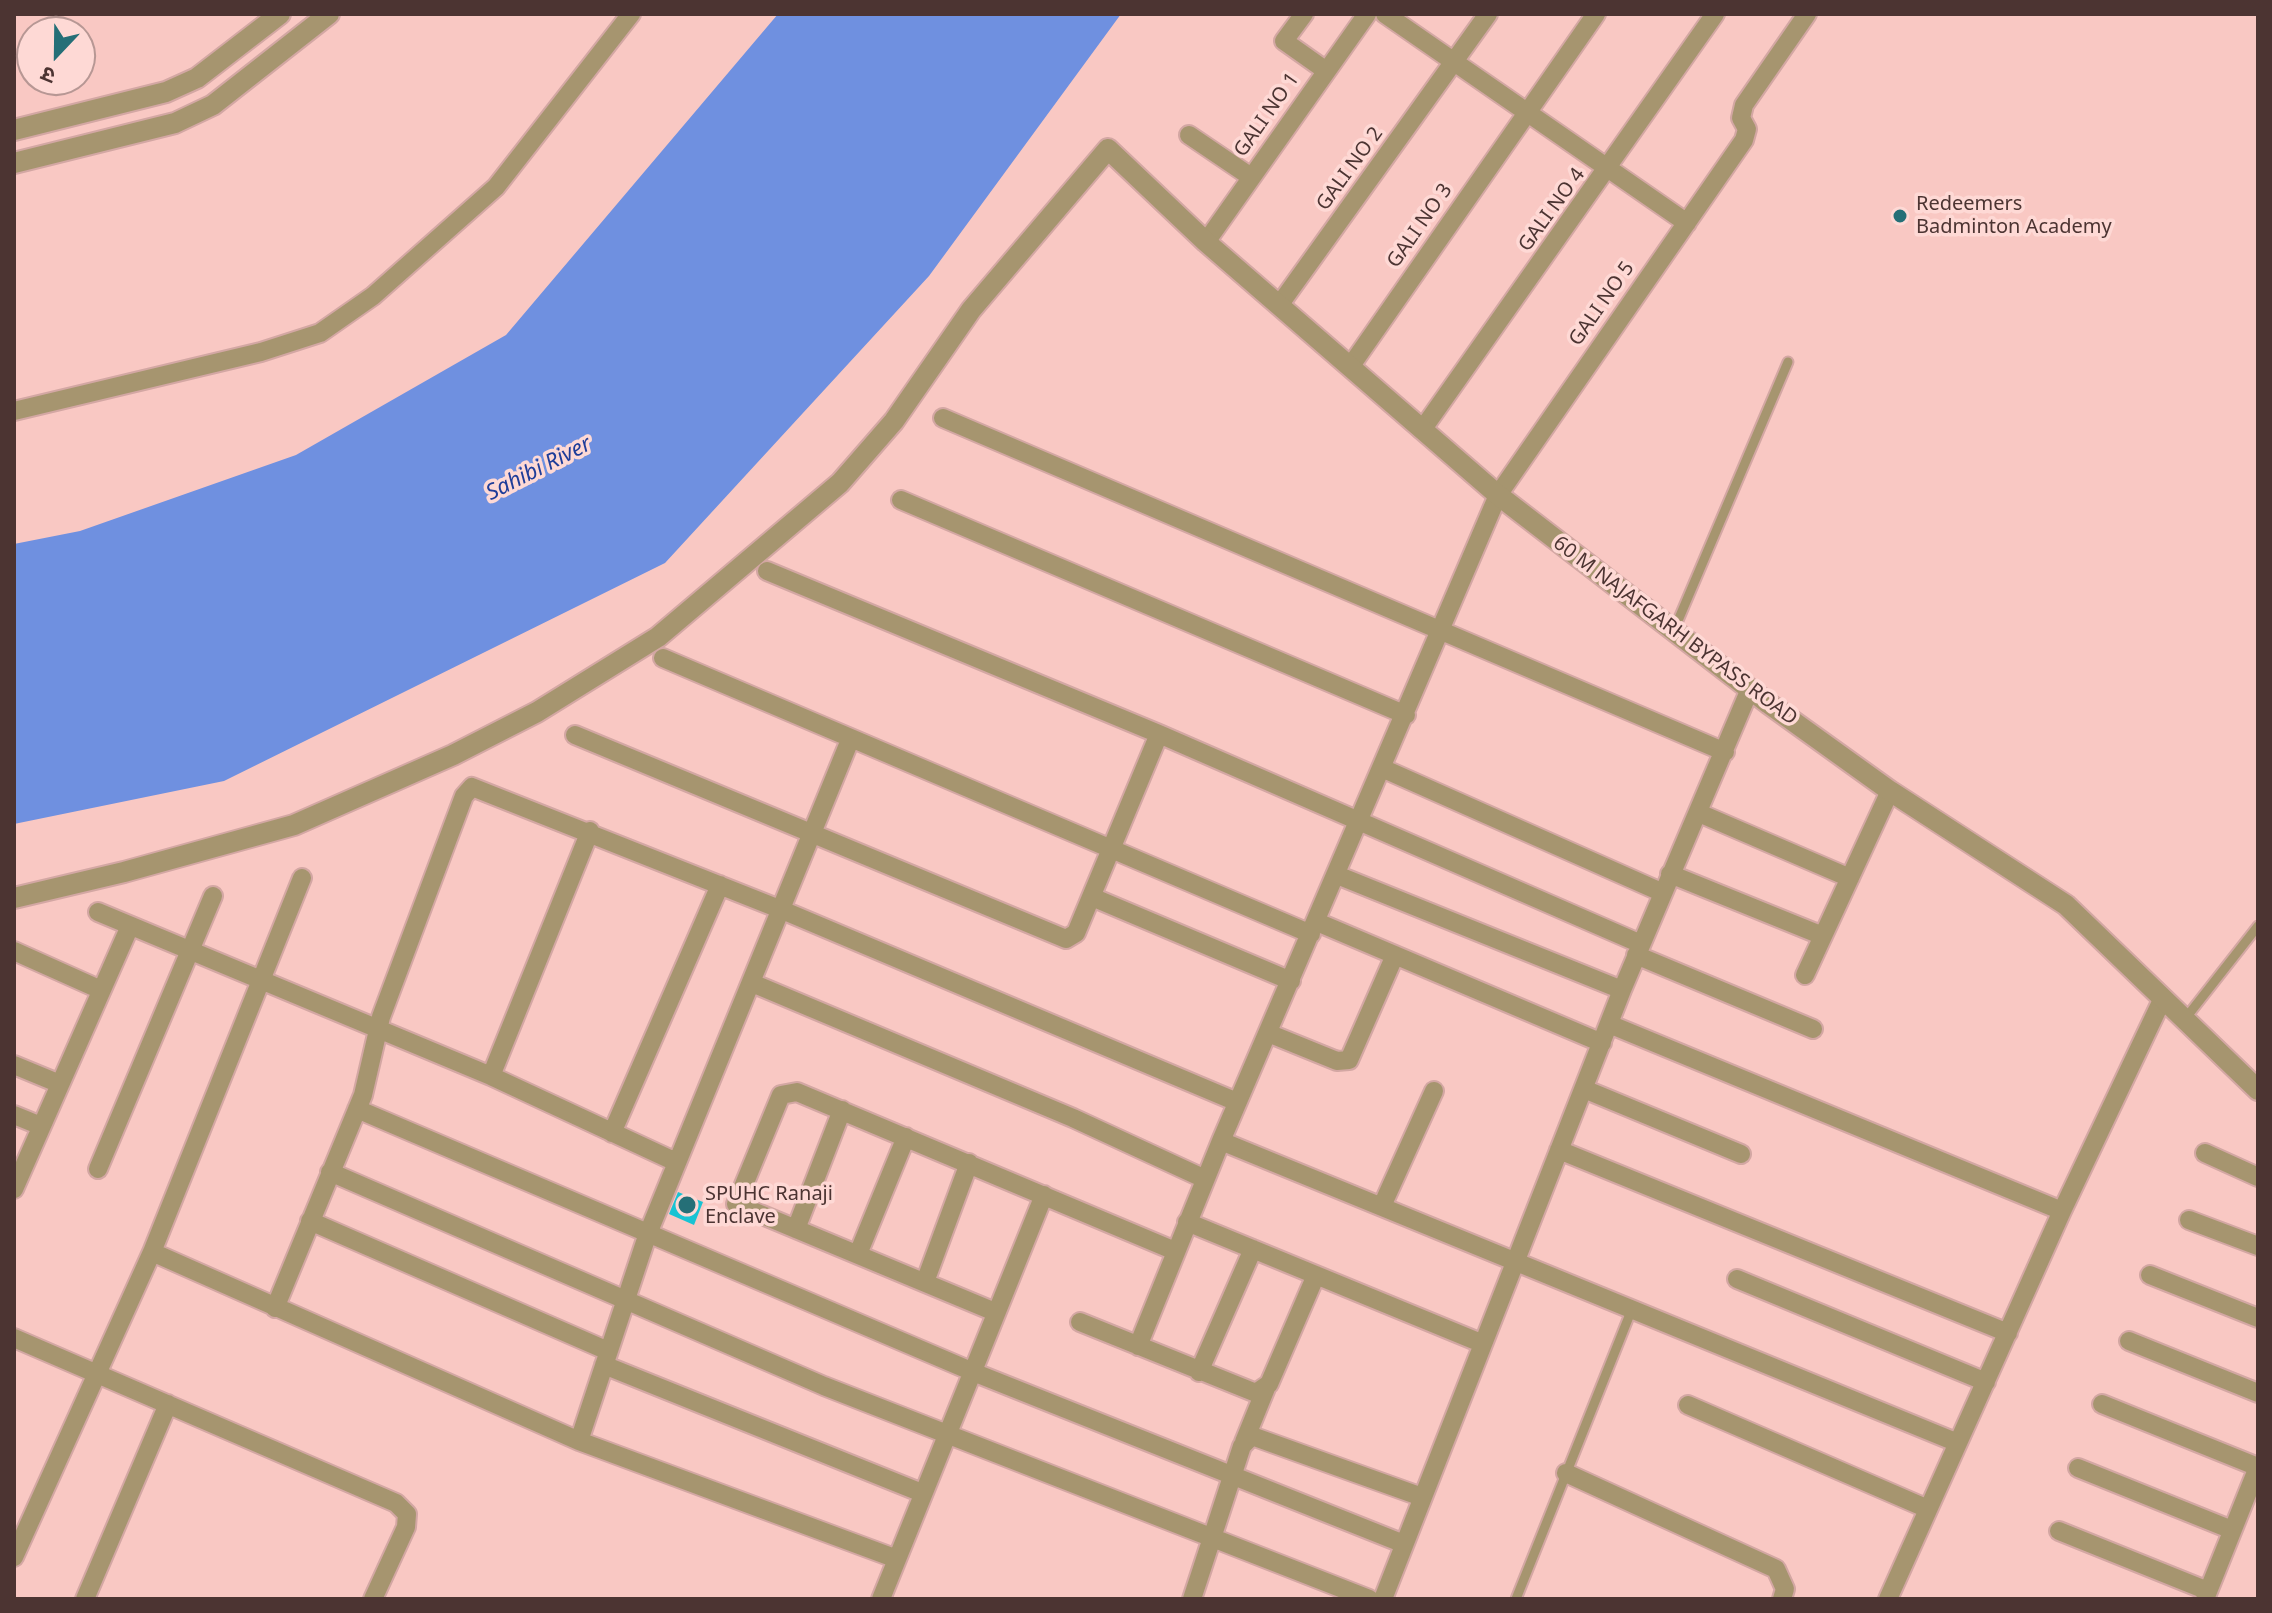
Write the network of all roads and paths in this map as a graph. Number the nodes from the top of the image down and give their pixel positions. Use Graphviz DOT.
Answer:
graph roads {
  1 [pos="280,14"];
  2 [pos="329,14"];
  3 [pos="631,14"];
  4 [pos="1304,14"];
  5 [pos="1367,14"];
  6 [pos="1385,14"];
  7 [pos="1488,14"];
  8 [pos="1596,14"];
  9 [pos="1715,14"];
  10 [pos="1807,14"];
  11 [pos="1455,61"];
  12 [pos="1325,70"];
  13 [pos="1527,110"];
  14 [pos="14,130"];
  15 [pos="1189,135"];
  16 [pos="14,163"];
  17 [pos="1609,168"];
  18 [pos="1251,177"];
  19 [pos="1687,223"];
  20 [pos="1206,242"];
  21 [pos="1280,304"];
  22 [pos="1788,362"];
  23 [pos="1350,367"];
  24 [pos="14,411"];
  25 [pos="943,418"];
  26 [pos="1422,430"];
  27 [pos="1498,495"];
  28 [pos="901,500"];
  29 [pos="767,571"];
  30 [pos="1674,630"];
  31 [pos="1442,632"];
  32 [pos="663,658"];
  33 [pos="1750,689"];
  34 [pos="1406,715"];
  35 [pos="1159,734"];
  36 [pos="575,735"];
  37 [pos="850,740"];
  38 [pos="1725,752"];
  39 [pos="1384,769"];
  40 [pos="1890,791"];
  41 [pos="1699,813"];
  42 [pos="1360,822"];
  43 [pos="590,831"];
  44 [pos="811,835"];
  45 [pos="1111,851"];
  46 [pos="1670,874"];
  47 [pos="1337,875"];
  48 [pos="302,878"];
  49 [pos="1850,878"];
  50 [pos="720,885"];
  51 [pos="1661,892"];
  52 [pos="213,896"];
  53 [pos="1092,897"];
  54 [pos="14,898"];
  55 [pos="782,910"];
  56 [pos="98,912"];
  57 [pos="130,926"];
  58 [pos="2258,926"];
  59 [pos="1314,928"];
  60 [pos="1823,936"];
  61 [pos="191,948"];
  62 [pos="1638,949"];
  63 [pos="14,951"];
  64 [pos="1395,955"];
  65 [pos="1805,975"];
  66 [pos="262,981"];
  67 [pos="1291,981"];
  68 [pos="752,983"];
  69 [pos="101,990"];
  70 [pos="1622,990"];
  71 [pos="2163,998"];
  72 [pos="2185,1019"];
  73 [pos="1609,1024"];
  74 [pos="377,1029"];
  75 [pos="1813,1029"];
  76 [pos="1268,1033"];
  77 [pos="1602,1043"];
  78 [pos="14,1065"];
  79 [pos="491,1076"];
  80 [pos="60,1084"];
  81 [pos="1584,1089"];
  82 [pos="2258,1090"];
  83 [pos="1434,1091"];
  84 [pos="1237,1102"];
  85 [pos="357,1109"];
  86 [pos="842,1110"];
  87 [pos="14,1115"];
  88 [pos="41,1126"];
  89 [pos="612,1133"];
  90 [pos="906,1137"];
  91 [pos="1221,1141"];
  92 [pos="1559,1150"];
  93 [pos="2205,1153"];
  94 [pos="1741,1154"];
  95 [pos="676,1162"];
  96 [pos="969,1163"];
  97 [pos="98,1169"];
  98 [pos="330,1172"];
  99 [pos="2258,1177"];
  100 [pos="1205,1179"];
  101 [pos="14,1189"];
  102 [pos="1044,1195"];
  103 [pos="1382,1206"];
  104 [pos="2062,1211"];
  105 [pos="2189,1220"];
  106 [pos="310,1221"];
  107 [pos="1187,1222"];
  108 [pos="796,1229"];
  109 [pos="647,1236"];
  110 [pos="2258,1246"];
  111 [pos="1253,1249"];
  112 [pos="1175,1251"];
  113 [pos="152,1252"];
  114 [pos="858,1254"];
  115 [pos="1514,1259"];
  116 [pos="1316,1275"];
  117 [pos="2150,1275"];
  118 [pos="1737,1279"];
  119 [pos="925,1282"];
  120 [pos="626,1299"];
  121 [pos="275,1308"];
  122 [pos="1632,1309"];
  123 [pos="995,1312"];
  124 [pos="2258,1318"];
  125 [pos="1080,1322"];
  126 [pos="2008,1333"];
  127 [pos="14,1338"];
  128 [pos="2129,1341"];
  129 [pos="1481,1343"];
  130 [pos="1138,1346"];
  131 [pos="606,1358"];
  132 [pos="972,1371"];
  133 [pos="1199,1372"];
  134 [pos="100,1375"];
  135 [pos="1986,1382"];
  136 [pos="1266,1388"];
  137 [pos="2258,1393"];
  138 [pos="168,1404"];
  139 [pos="2102,1404"];
  140 [pos="1688,1405"];
  141 [pos="944,1435"];
  142 [pos="579,1441"];
  143 [pos="1244,1442"];
  144 [pos="1958,1443"];
  145 [pos="2258,1467"];
  146 [pos="2078,1468"];
  147 [pos="1234,1473"];
  148 [pos="1566,1473"];
  149 [pos="922,1493"];
  150 [pos="1422,1497"];
  151 [pos="1928,1509"];
  152 [pos="2232,1530"];
  153 [pos="2059,1531"];
  154 [pos="1211,1537"];
  155 [pos="1404,1544"];
  156 [pos="14,1557"];
  157 [pos="897,1559"];
  158 [pos="2206,1595"];
  159 [pos="85,1599"];
  160 [pos="373,1599"];
  161 [pos="881,1599"];
  162 [pos="1192,1599"];
  163 [pos="1369,1599"];
  164 [pos="1383,1599"];
  165 [pos="1516,1599"];
  166 [pos="1782,1599"];
  167 [pos="1888,1599"];
  1 -- 14 [label="street"];
  2 -- 16 [label="street"];
  3 -- 24 [label="street"];
  4 -- 12 [label="street"];
  5 -- 12 [label="street, GALI NO 1"];
  6 -- 11 [label="street"];
  7 -- 11 [label="street, GALI NO 2"];
  8 -- 13 [label="street, GALI NO 3"];
  9 -- 17 [label="street, GALI NO 4"];
  10 -- 19 [label="street, GALI NO 5"];
  11 -- 13 [label="street"];
  11 -- 21 [label="street, GALI NO 2"];
  12 -- 18 [label="street, GALI NO 1"];
  13 -- 17 [label="street"];
  13 -- 23 [label="street, GALI NO 3"];
  15 -- 18 [label="street, GALI NO 1"];
  17 -- 19 [label="street"];
  17 -- 26 [label="street, GALI NO 4"];
  18 -- 20 [label="street, GALI NO 1"];
  19 -- 27 [label="street, GALI NO 5"];
  20 -- 21 [label="street, 60 M NAJAFGARH BYPASS ROAD"];
  20 -- 54 [label="street, 60 M NAJAFGARH BYPASS ROAD"];
  21 -- 23 [label="street, 60 M NAJAFGARH BYPASS ROAD"];
  22 -- 30 [label="lane"];
  23 -- 26 [label="street, 60 M NAJAFGARH BYPASS ROAD"];
  25 -- 31 [label="street"];
  26 -- 27 [label="street, 60 M NAJAFGARH BYPASS ROAD"];
  27 -- 30 [label="street, 60 M NAJAFGARH BYPASS ROAD"];
  27 -- 31 [label="street, GALI NO 5"];
  28 -- 34 [label="street"];
  29 -- 35 [label="street"];
  30 -- 33 [label="street, 60 M NAJAFGARH BYPASS ROAD"];
  31 -- 34 [label="street, GALI NO 5"];
  31 -- 38 [label="street"];
  32 -- 37 [label="street"];
  33 -- 38 [label="street"];
  33 -- 40 [label="street, 60 M NAJAFGARH BYPASS ROAD"];
  34 -- 39 [label="street, GALI NO 5"];
  35 -- 42 [label="street"];
  35 -- 45 [label="street"];
  36 -- 44 [label="street"];
  37 -- 44 [label="street"];
  37 -- 45 [label="street"];
  38 -- 41 [label="street"];
  39 -- 42 [label="street, GALI NO 5"];
  39 -- 51 [label="street"];
  40 -- 49 [label="street"];
  40 -- 71 [label="street, 60 M NAJAFGARH BYPASS ROAD"];
  41 -- 46 [label="street"];
  41 -- 49 [label="street"];
  42 -- 47 [label="street, GALI NO 5"];
  42 -- 62 [label="street"];
  43 -- 50 [label="street"];
  43 -- 74 [label="street"];
  43 -- 79 [label="street"];
  44 -- 53 [label="street"];
  44 -- 55 [label="street"];
  45 -- 53 [label="street"];
  45 -- 59 [label="street"];
  46 -- 51 [label="street"];
  46 -- 60 [label="street"];
  47 -- 59 [label="street, GALI NO 5"];
  47 -- 70 [label="street"];
  48 -- 66 [label="street"];
  49 -- 60 [label="street"];
  50 -- 55 [label="street"];
  50 -- 89 [label="street"];
  51 -- 62 [label="street"];
  52 -- 61 [label="street"];
  53 -- 67 [label="street"];
  55 -- 68 [label="street"];
  55 -- 84 [label="street"];
  56 -- 57 [label="street"];
  57 -- 61 [label="street"];
  57 -- 69 [label="street"];
  58 -- 72 [label="lane"];
  59 -- 64 [label="street"];
  59 -- 67 [label="street, GALI NO 5"];
  60 -- 65 [label="street"];
  61 -- 66 [label="street"];
  61 -- 97 [label="street"];
  62 -- 70 [label="street"];
  62 -- 75 [label="street"];
  63 -- 69 [label="street"];
  64 -- 76 [label="street"];
  64 -- 77 [label="street"];
  66 -- 74 [label="street"];
  66 -- 113 [label="street"];
  67 -- 76 [label="street, GALI NO 5"];
  68 -- 95 [label="street"];
  68 -- 100 [label="street"];
  69 -- 80 [label="street"];
  70 -- 73 [label="street"];
  71 -- 72 [label="street, 60 M NAJAFGARH BYPASS ROAD"];
  71 -- 104 [label="street"];
  72 -- 82 [label="street, 60 M NAJAFGARH BYPASS ROAD"];
  73 -- 77 [label="street"];
  73 -- 104 [label="street"];
  74 -- 79 [label="street"];
  74 -- 85 [label="street"];
  76 -- 84 [label="street, GALI NO 5"];
  77 -- 81 [label="street"];
  78 -- 80 [label="street"];
  79 -- 89 [label="street"];
  80 -- 88 [label="street"];
  81 -- 92 [label="street"];
  81 -- 94 [label="street"];
  83 -- 103 [label="street"];
  84 -- 91 [label="street, GALI NO 5"];
  85 -- 98 [label="street"];
  85 -- 109 [label="street"];
  86 -- 90 [label="street"];
  86 -- 108 [label="street"];
  86 -- 108 [label="street"];
  87 -- 88 [label="street"];
  88 -- 101 [label="street"];
  89 -- 95 [label="street"];
  90 -- 96 [label="street"];
  90 -- 114 [label="street"];
  91 -- 100 [label="street, GALI NO 5"];
  91 -- 103 [label="street"];
  92 -- 115 [label="street"];
  92 -- 126 [label="street"];
  93 -- 99 [label="street"];
  95 -- 109 [label="street"];
  96 -- 102 [label="street"];
  96 -- 119 [label="street"];
  98 -- 106 [label="street"];
  98 -- 120 [label="street"];
  100 -- 107 [label="street, GALI NO 5"];
  102 -- 112 [label="street"];
  102 -- 123 [label="street"];
  103 -- 115 [label="street"];
  104 -- 126 [label="street"];
  105 -- 110 [label="street"];
  106 -- 121 [label="street"];
  106 -- 131 [label="street"];
  107 -- 111 [label="street"];
  107 -- 112 [label="street, GALI NO 5"];
  108 -- 114 [label="street"];
  109 -- 120 [label="street"];
  109 -- 132 [label="street"];
  111 -- 116 [label="street"];
  111 -- 133 [label="street"];
  112 -- 130 [label="street, GALI NO 5"];
  113 -- 121 [label="street"];
  113 -- 134 [label="street"];
  114 -- 119 [label="street"];
  115 -- 122 [label="street"];
  115 -- 129 [label="street"];
  116 -- 129 [label="street"];
  116 -- 136 [label="street"];
  117 -- 124 [label="street"];
  118 -- 135 [label="street"];
  119 -- 123 [label="street"];
  120 -- 131 [label="street"];
  120 -- 141 [label="street"];
  121 -- 142 [label="street"];
  122 -- 144 [label="street"];
  122 -- 148 [label="lane"];
  123 -- 132 [label="street"];
  125 -- 130 [label="street"];
  126 -- 135 [label="street"];
  127 -- 134 [label="street"];
  128 -- 137 [label="street"];
  129 -- 150 [label="street"];
  130 -- 133 [label="street"];
  131 -- 142 [label="street"];
  131 -- 149 [label="street"];
  132 -- 141 [label="street"];
  132 -- 147 [label="street"];
  133 -- 136 [label="street"];
  134 -- 138 [label="street"];
  134 -- 156 [label="street"];
  135 -- 144 [label="street"];
  136 -- 143 [label="street"];
  138 -- 159 [label="street"];
  138 -- 160 [label="street"];
  139 -- 145 [label="street"];
  140 -- 151 [label="street"];
  141 -- 149 [label="street"];
  141 -- 154 [label="street"];
  142 -- 157 [label="street"];
  143 -- 147 [label="street"];
  143 -- 150 [label="street"];
  144 -- 151 [label="street"];
  145 -- 152 [label="street"];
  146 -- 152 [label="street"];
  147 -- 154 [label="street"];
  147 -- 155 [label="street"];
  148 -- 165 [label="lane"];
  148 -- 166 [label="street"];
  149 -- 157 [label="street"];
  150 -- 155 [label="street"];
  151 -- 167 [label="street"];
  152 -- 158 [label="street"];
  153 -- 158 [label="street"];
  154 -- 162 [label="street"];
  154 -- 163 [label="street"];
  155 -- 164 [label="street"];
  157 -- 161 [label="street"];
}
